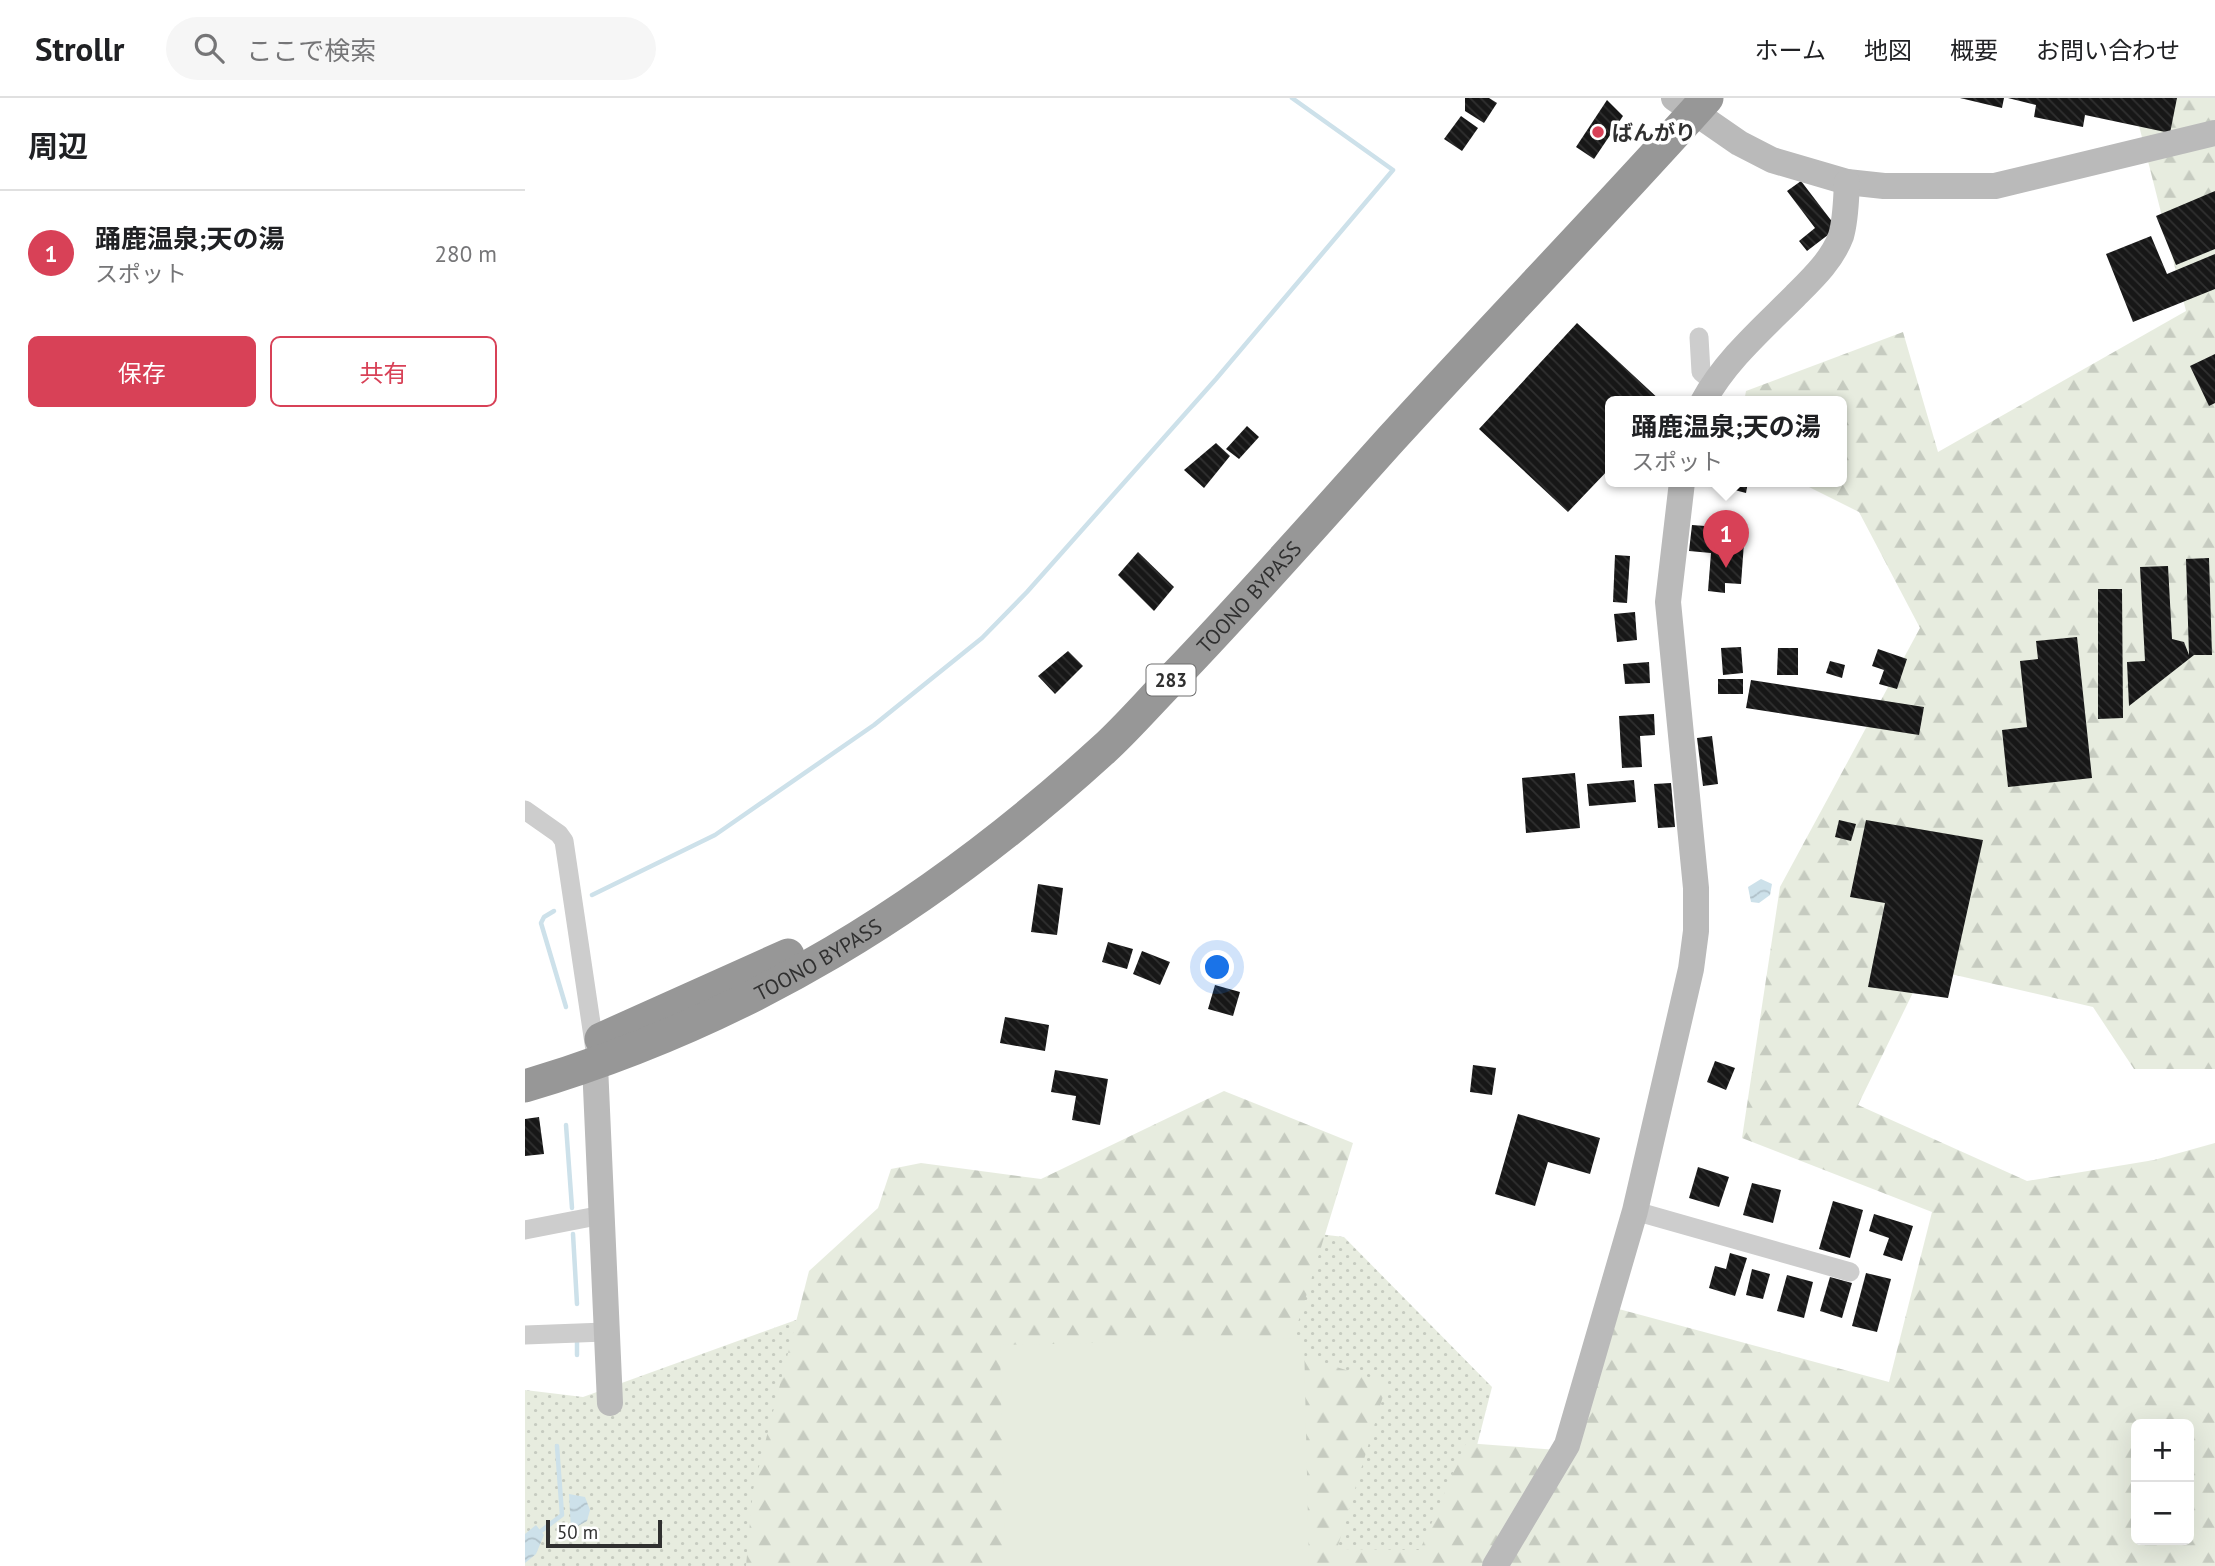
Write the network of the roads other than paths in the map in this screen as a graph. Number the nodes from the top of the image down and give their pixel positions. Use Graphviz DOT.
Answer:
graph roads {
  1 [pos="1685,101"];
  2 [pos="2215,133"];
  3 [pos="1847,182"];
  4 [pos="1699,337"];
  5 [pos="1708,392"];
  6 [pos="1681,487"];
  7 [pos="525,810"];
  8 [pos="595,1053"];
  9 [pos="525,1062"];
  10 [pos="525,1086"];
  11 [pos="1635,1211"];
  12 [pos="602,1215"];
  13 [pos="525,1230"];
  14 [pos="1850,1272"];
  15 [pos="604,1332"];
  16 [pos="525,1335"];
  17 [pos="610,1403"];
  18 [pos="1495,1566"];
  1 -- 3 [label="street"];
  1 -- 8 [label="highway, TOONO BYPASS / 283"];
  2 -- 3 [label="street"];
  3 -- 5 [label="street"];
  4 -- 5 [label="street"];
  6 -- 11 [label="street"];
  7 -- 8 [label="street"];
  8 -- 9 [label="highway, TOONO BYPASS / 283"];
  8 -- 10 [label="highway, TOONO BYPASS / 283"];
  8 -- 12 [label="street"];
  11 -- 14 [label="street"];
  11 -- 18 [label="street"];
  12 -- 13 [label="street"];
  12 -- 15 [label="street"];
  15 -- 16 [label="street"];
  15 -- 17 [label="street"];
}
